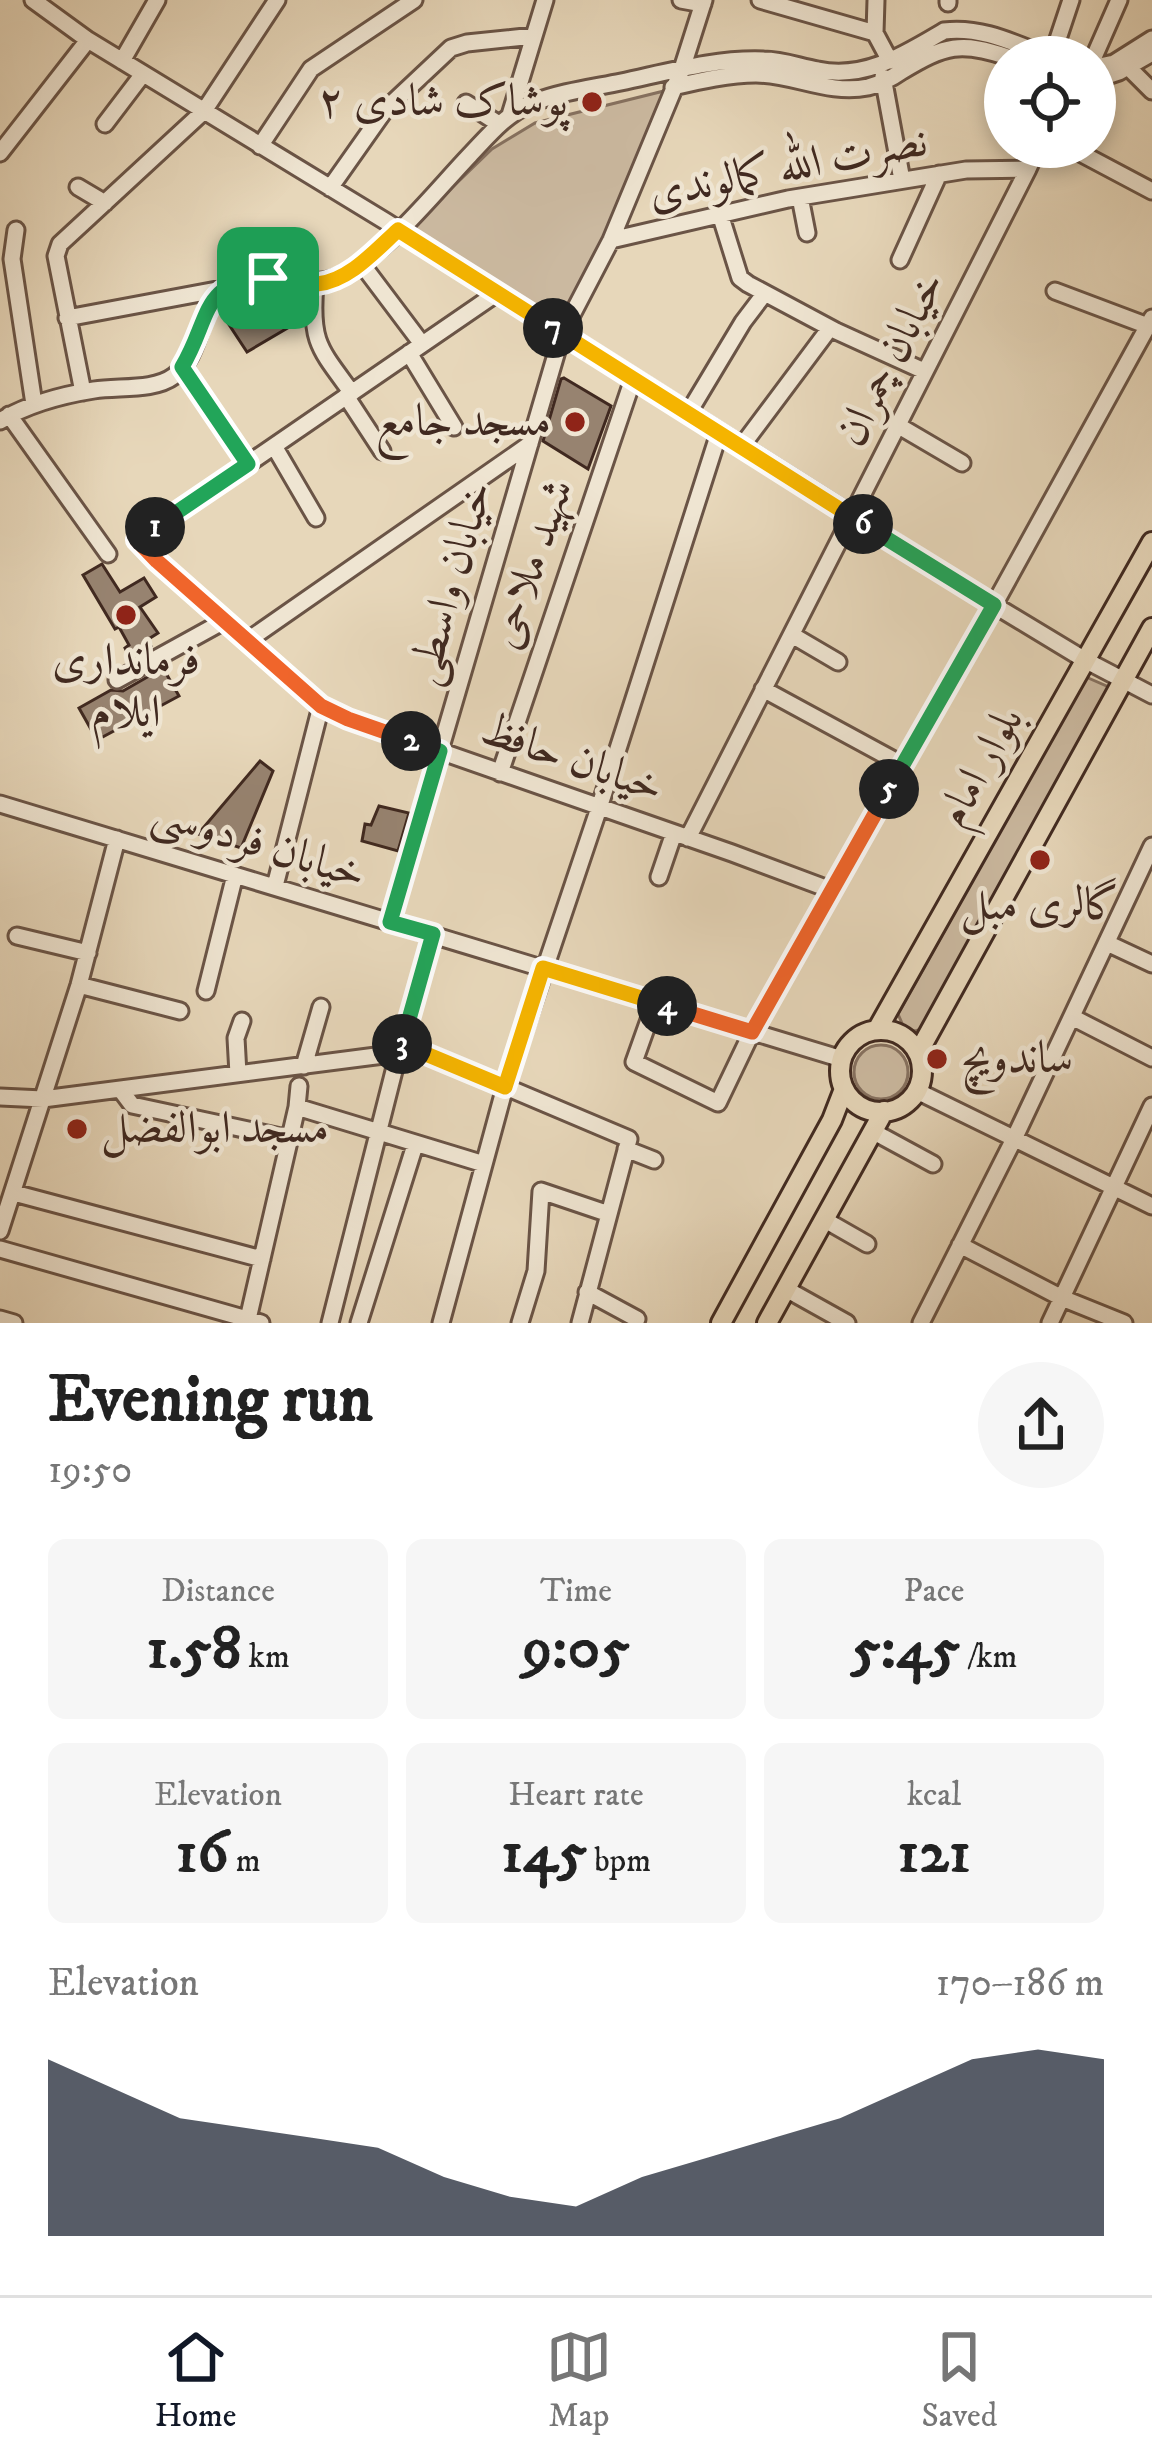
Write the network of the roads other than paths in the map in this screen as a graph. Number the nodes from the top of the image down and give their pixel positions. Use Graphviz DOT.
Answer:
graph roads {
  1 [pos="33,0"];
  2 [pos="157,0"];
  3 [pos="277,0"];
  4 [pos="414,0"];
  5 [pos="545,0"];
  6 [pos="681,0"];
  7 [pos="760,0"];
  8 [pos="876,0"];
  9 [pos="1071,0"];
  10 [pos="1119,0"];
  11 [pos="703,2"];
  12 [pos="875,33"];
  13 [pos="534,36"];
  14 [pos="992,36"];
  15 [pos="1058,36"];
  16 [pos="1103,36"];
  17 [pos="1152,39"];
  18 [pos="88,40"];
  19 [pos="984,49"];
  20 [pos="1152,53"];
  21 [pos="122,61"];
  22 [pos="1116,62"];
  23 [pos="1128,67"];
  24 [pos="682,69"];
  25 [pos="884,69"];
  26 [pos="1116,72"];
  27 [pos="143,74"];
  28 [pos="673,88"];
  29 [pos="1152,91"];
  30 [pos="466,104"];
  31 [pos="204,111"];
  32 [pos="504,119"];
  33 [pos="105,124"];
  34 [pos="260,146"];
  35 [pos="0,153"];
  36 [pos="1109,168"];
  37 [pos="1028,169"];
  38 [pos="939,174"];
  39 [pos="902,180"];
  40 [pos="78,188"];
  41 [pos="330,188"];
  42 [pos="1152,191"];
  43 [pos="800,197"];
  44 [pos="105,203"];
  45 [pos="720,214"];
  46 [pos="16,230"];
  47 [pos="398,230"];
  48 [pos="807,232"];
  49 [pos="611,241"];
  50 [pos="900,260"];
  51 [pos="361,263"];
  52 [pos="315,284"];
  53 [pos="222,290"];
  54 [pos="1055,291"];
  55 [pos="497,293"];
  56 [pos="765,293"];
  57 [pos="67,318"];
  58 [pos="1150,322"];
  59 [pos="830,328"];
  60 [pos="562,334"];
  61 [pos="416,349"];
  62 [pos="182,367"];
  63 [pos="924,371"];
  64 [pos="633,379"];
  65 [pos="83,392"];
  66 [pos="349,394"];
  67 [pos="34,404"];
  68 [pos="689,412"];
  69 [pos="4,418"];
  70 [pos="899,426"];
  71 [pos="454,427"];
  72 [pos="719,433"];
  73 [pos="530,444"];
  74 [pos="274,446"];
  75 [pos="741,448"];
  76 [pos="382,451"];
  77 [pos="962,463"];
  78 [pos="248,464"];
  79 [pos="852,516"];
  80 [pos="316,518"];
  81 [pos="1152,542"];
  82 [pos="108,554"];
  83 [pos="994,605"];
  84 [pos="224,621"];
  85 [pos="1152,628"];
  86 [pos="792,634"];
  87 [pos="248,641"];
  88 [pos="1085,660"];
  89 [pos="838,662"];
  90 [pos="117,680"];
  91 [pos="1123,680"];
  92 [pos="764,689"];
  93 [pos="1152,695"];
  94 [pos="321,706"];
  95 [pos="440,751"];
  96 [pos="903,765"];
  97 [pos="500,772"];
  98 [pos="0,804"];
  99 [pos="599,808"];
  100 [pos="681,835"];
  101 [pos="117,839"];
  102 [pos="1152,846"];
  103 [pos="235,875"];
  104 [pos="658,877"];
  105 [pos="274,886"];
  106 [pos="831,890"];
  107 [pos="390,922"];
  108 [pos="433,934"];
  109 [pos="17,936"];
  110 [pos="1107,943"];
  111 [pos="88,952"];
  112 [pos="1152,964"];
  113 [pos="543,968"];
  114 [pos="79,985"];
  115 [pos="206,991"];
  116 [pos="655,1003"];
  117 [pos="321,1006"];
  118 [pos="180,1011"];
  119 [pos="1072,1017"];
  120 [pos="242,1022"];
  121 [pos="878,1030"];
  122 [pos="752,1032"];
  123 [pos="400,1048"];
  124 [pos="918,1053"];
  125 [pos="1152,1058"];
  126 [pos="842,1059"];
  127 [pos="304,1066"];
  128 [pos="238,1074"];
  129 [pos="299,1086"];
  130 [pos="505,1087"];
  131 [pos="120,1089"];
  132 [pos="844,1089"];
  133 [pos="916,1091"];
  134 [pos="0,1097"];
  135 [pos="43,1099"];
  136 [pos="1152,1106"];
  137 [pos="297,1107"];
  138 [pos="884,1111"];
  139 [pos="1147,1130"];
  140 [pos="378,1132"];
  141 [pos="874,1132"];
  142 [pos="290,1139"];
  143 [pos="1015,1139"];
  144 [pos="416,1145"];
  145 [pos="626,1149"];
  146 [pos="654,1160"];
  147 [pos="484,1164"];
  148 [pos="933,1164"];
  149 [pos="1114,1187"];
  150 [pos="14,1193"];
  151 [pos="1152,1206"];
  152 [pos="609,1214"];
  153 [pos="825,1220"];
  154 [pos="0,1231"];
  155 [pos="867,1244"];
  156 [pos="961,1245"];
  157 [pos="0,1250"];
  158 [pos="262,1259"];
  159 [pos="786,1289"];
  160 [pos="587,1292"];
  161 [pos="1062,1298"];
  162 [pos="0,1319"];
  163 [pos="638,1319"];
  164 [pos="255,1321"];
  165 [pos="14,1323"];
  166 [pos="330,1323"];
  167 [pos="359,1323"];
  168 [pos="441,1323"];
  169 [pos="520,1323"];
  170 [pos="580,1323"];
  171 [pos="721,1323"];
  172 [pos="767,1323"];
  173 [pos="848,1323"];
  174 [pos="921,1323"];
  175 [pos="1050,1323"];
  176 [pos="1124,1323"];
  1 -- 18 [label="street"];
  2 -- 21 [label="street"];
  3 -- 31 [label="street"];
  4 -- 34 [label="street"];
  5 -- 13 [label="street"];
  6 -- 11 [label="street"];
  7 -- 12 [label="street"];
  8 -- 12 [label="street"];
  9 -- 15 [label="street"];
  10 -- 16 [label="street"];
  11 -- 24 [label="street, خیابان واسطی"];
  12 -- 25 [label="street"];
  13 -- 32 [label="street"];
  13 -- 41 [label="street"];
  14 -- 25 [label="street"];
  17 -- 22 [label="street"];
  18 -- 21 [label="street"];
  18 -- 35 [label="street"];
  19 -- 25 [label="street"];
  20 -- 23 [label="street"];
  21 -- 27 [label="street"];
  23 -- 26 [label="street"];
  23 -- 29 [label="street"];
  24 -- 25 [label="street"];
  24 -- 28 [label="street, خیابان واسطی"];
  24 -- 32 [label="street"];
  25 -- 28 [label="street"];
  25 -- 39 [label="street"];
  27 -- 31 [label="street"];
  27 -- 33 [label="street"];
  28 -- 49 [label="street, خیابان واسطی"];
  30 -- 32 [label="street"];
  31 -- 34 [label="street"];
  31 -- 44 [label="street"];
  32 -- 47 [label="street"];
  34 -- 41 [label="street"];
  36 -- 42 [label="street"];
  37 -- 38 [label="street, نصرت الله کمالوندی"];
  37 -- 63 [label="street, خیابان چمران"];
  38 -- 39 [label="street, نصرت الله کمالوندی"];
  38 -- 50 [label="street"];
  39 -- 43 [label="street, نصرت الله کمالوندی"];
  40 -- 44 [label="street"];
  41 -- 47 [label="street"];
  43 -- 45 [label="street, نصرت الله کمالوندی"];
  43 -- 48 [label="street"];
  44 -- 57 [label="street"];
  45 -- 49 [label="street, نصرت الله کمالوندی"];
  45 -- 56 [label="street"];
  46 -- 67 [label="street"];
  47 -- 51 [label="street"];
  47 -- 55 [label="street"];
  49 -- 60 [label="street, خیابان واسطی"];
  51 -- 52 [label="street"];
  51 -- 61 [label="street"];
  52 -- 53 [label="street"];
  52 -- 66 [label="street"];
  53 -- 57 [label="street"];
  53 -- 62 [label="street"];
  54 -- 58 [label="street"];
  55 -- 60 [label="street"];
  55 -- 61 [label="street"];
  56 -- 59 [label="street"];
  56 -- 68 [label="street"];
  57 -- 65 [label="street"];
  58 -- 83 [label="street"];
  59 -- 63 [label="street"];
  59 -- 75 [label="street"];
  60 -- 64 [label="street"];
  60 -- 73 [label="street, خیابان واسطی"];
  61 -- 66 [label="street"];
  61 -- 71 [label="street"];
  62 -- 65 [label="street"];
  62 -- 78 [label="street"];
  63 -- 70 [label="street, خیابان چمران"];
  64 -- 68 [label="street"];
  64 -- 97 [label="street, شهید ملاحی"];
  65 -- 67 [label="street"];
  66 -- 74 [label="street"];
  66 -- 76 [label="street"];
  67 -- 69 [label="street"];
  68 -- 72 [label="street"];
  69 -- 82 [label="street"];
  70 -- 77 [label="street"];
  70 -- 79 [label="street, خیابان چمران"];
  72 -- 75 [label="street"];
  72 -- 99 [label="street"];
  73 -- 87 [label="street"];
  73 -- 95 [label="street, خیابان واسطی"];
  74 -- 78 [label="street"];
  74 -- 80 [label="street"];
  75 -- 79 [label="street"];
  78 -- 84 [label="street, خیابان حافظ"];
  79 -- 83 [label="street"];
  79 -- 86 [label="street, خیابان چمران"];
  81 -- 88 [label="main road, بلوار امام"];
  83 -- 88 [label="street"];
  83 -- 96 [label="street"];
  84 -- 87 [label="street, خیابان حافظ"];
  84 -- 90 [label="street"];
  85 -- 91 [label="main road, بلوار امام"];
  86 -- 89 [label="street"];
  86 -- 92 [label="street, خیابان چمران"];
  87 -- 94 [label="street, خیابان حافظ"];
  88 -- 91 [label="street"];
  88 -- 121 [label="main road, بلوار امام"];
  91 -- 93 [label="street"];
  91 -- 124 [label="main road, بلوار امام"];
  92 -- 96 [label="street"];
  92 -- 100 [label="street, خیابان چمران"];
  94 -- 95 [label="street, خیابان حافظ"];
  94 -- 105 [label="street"];
  95 -- 97 [label="street, خیابان حافظ"];
  95 -- 107 [label="street, خیابان واسطی"];
  96 -- 106 [label="street"];
  97 -- 99 [label="street, خیابان حافظ"];
  98 -- 101 [label="street, خیابان فردوسی"];
  99 -- 100 [label="street, خیابان حافظ"];
  99 -- 113 [label="street"];
  100 -- 104 [label="street, خیابان چمران"];
  100 -- 106 [label="street, خیابان حافظ"];
  101 -- 103 [label="street, خیابان فردوسی"];
  101 -- 111 [label="street"];
  102 -- 110 [label="street"];
  103 -- 105 [label="street, خیابان فردوسی"];
  103 -- 115 [label="street"];
  105 -- 107 [label="street, خیابان فردوسی"];
  106 -- 122 [label="street"];
  107 -- 108 [label="street, خیابان فردوسی"];
  108 -- 113 [label="street, خیابان فردوسی"];
  108 -- 123 [label="street"];
  109 -- 111 [label="street"];
  110 -- 112 [label="street"];
  110 -- 119 [label="street"];
  111 -- 114 [label="street"];
  113 -- 116 [label="street, خیابان فردوسی"];
  113 -- 130 [label="street"];
  114 -- 118 [label="street"];
  114 -- 135 [label="street"];
  116 -- 122 [label="street, خیابان فردوسی"];
  116 -- 122 [label="street"];
  117 -- 127 [label="street"];
  119 -- 125 [label="street"];
  119 -- 143 [label="street"];
  120 -- 128 [label="street"];
  121 -- 124 [label="main road"];
  121 -- 126 [label="main road"];
  122 -- 126 [label="street, خیابان فردوسی"];
  123 -- 127 [label="street"];
  123 -- 130 [label="street"];
  123 -- 140 [label="street"];
  124 -- 133 [label="main road"];
  126 -- 132 [label="main road"];
  127 -- 128 [label="street"];
  128 -- 131 [label="street"];
  129 -- 137 [label="street"];
  130 -- 145 [label="street"];
  130 -- 147 [label="street"];
  131 -- 135 [label="street"];
  131 -- 142 [label="street"];
  132 -- 138 [label="main road"];
  132 -- 171 [label="main road"];
  133 -- 138 [label="main road"];
  133 -- 143 [label="street"];
  134 -- 135 [label="street"];
  135 -- 150 [label="street"];
  136 -- 139 [label="street"];
  137 -- 140 [label="street"];
  137 -- 142 [label="street"];
  138 -- 141 [label="main road"];
  139 -- 149 [label="street"];
  140 -- 144 [label="street"];
  140 -- 166 [label="street"];
  141 -- 148 [label="street"];
  141 -- 153 [label="main road"];
  142 -- 158 [label="street"];
  143 -- 149 [label="street"];
  143 -- 156 [label="street"];
  144 -- 147 [label="street"];
  144 -- 167 [label="street"];
  145 -- 146 [label="street"];
  145 -- 152 [label="street"];
  147 -- 168 [label="street"];
  149 -- 151 [label="street"];
  149 -- 161 [label="street"];
  150 -- 154 [label="street"];
  150 -- 158 [label="street"];
  152 -- 160 [label="street"];
  152 -- 169 [label="street"];
  153 -- 155 [label="street"];
  153 -- 159 [label="main road"];
  156 -- 161 [label="street"];
  156 -- 174 [label="street"];
  157 -- 164 [label="street"];
  158 -- 164 [label="street"];
  159 -- 172 [label="main road"];
  159 -- 173 [label="street"];
  160 -- 163 [label="street"];
  160 -- 170 [label="street"];
  161 -- 175 [label="street"];
  161 -- 176 [label="street"];
  162 -- 165 [label="street"];
}
